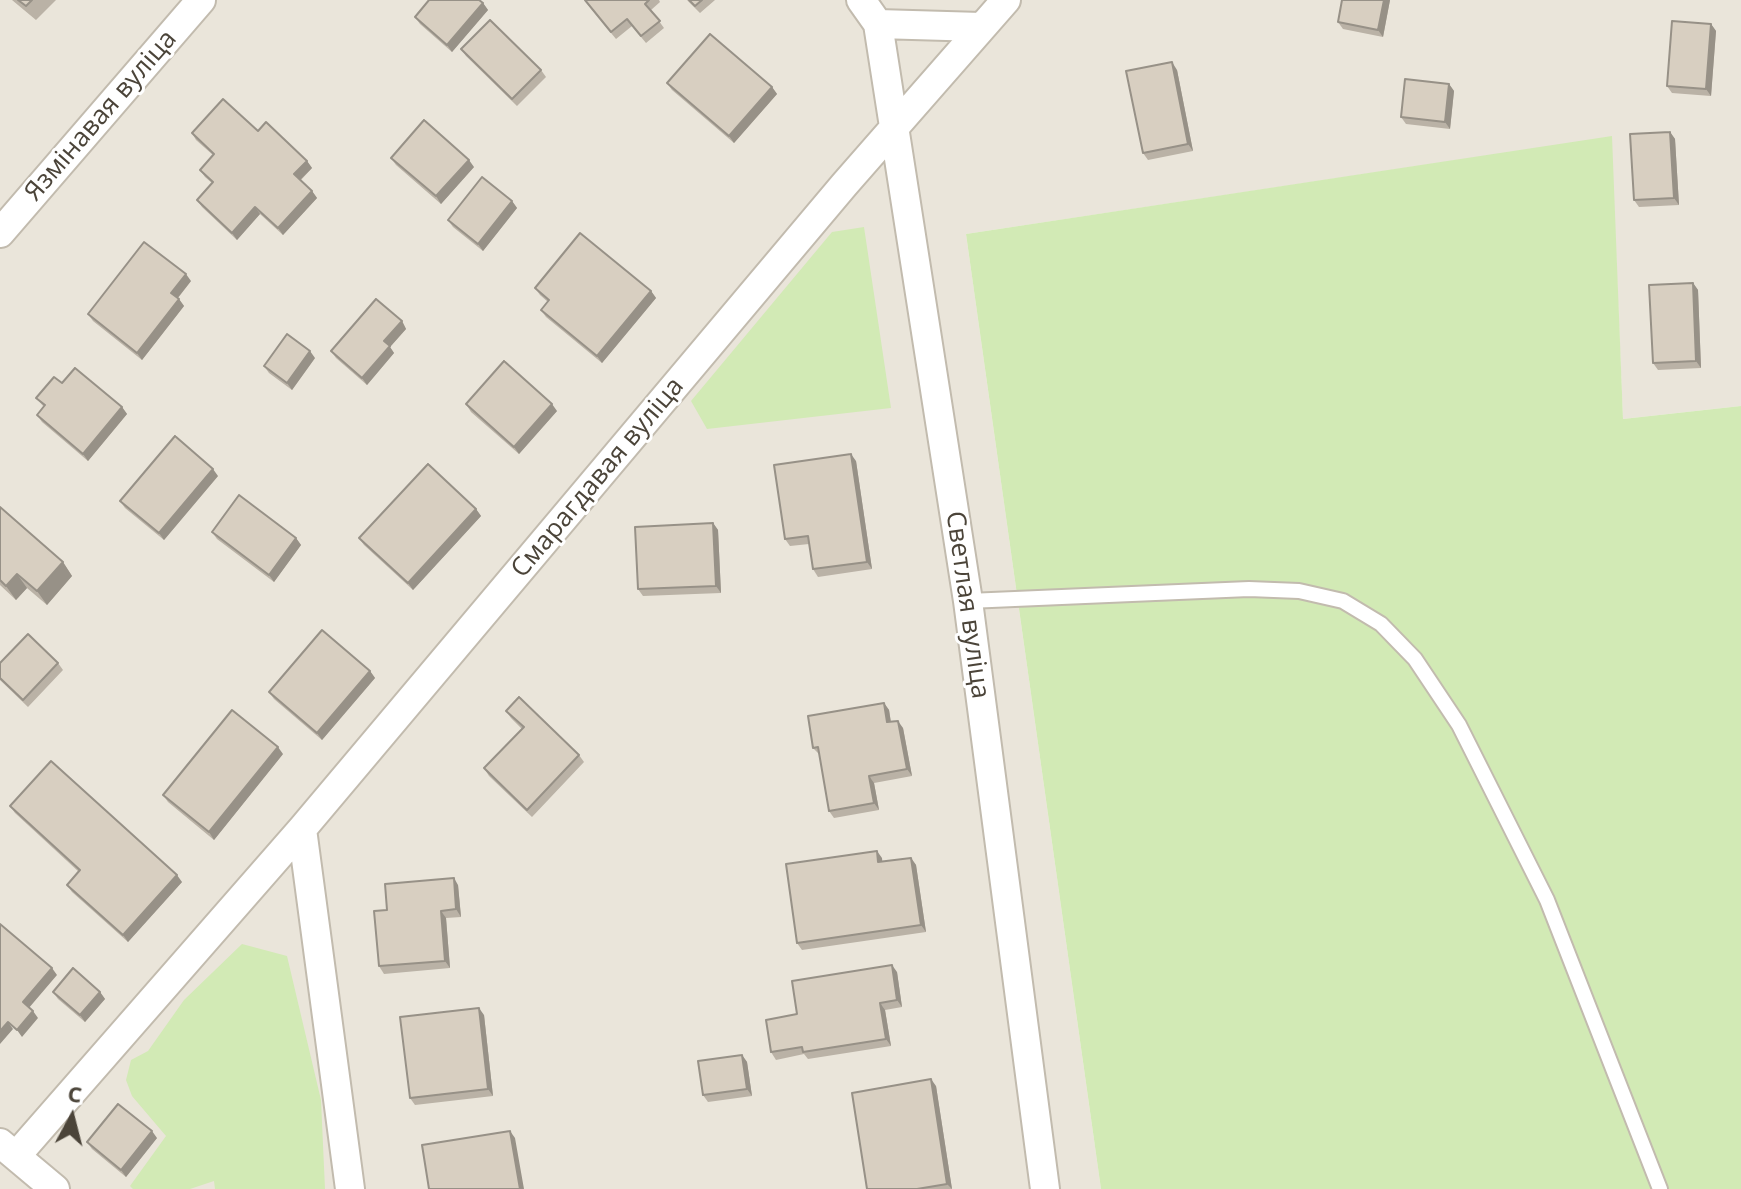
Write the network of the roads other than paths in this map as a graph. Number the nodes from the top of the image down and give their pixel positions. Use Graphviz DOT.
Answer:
graph roads {
  1 [pos="201,0"];
  2 [pos="861,0"];
  3 [pos="1006,0"];
  4 [pos="878,24"];
  5 [pos="981,27"];
  6 [pos="894,127"];
  7 [pos="0,233"];
  8 [pos="968,601"];
  9 [pos="302,829"];
  10 [pos="8,1149"];
  11 [pos="55,1189"];
  12 [pos="350,1189"];
  13 [pos="1045,1189"];
  14 [pos="1660,1189"];
  1 -- 7 [label="street, Язмінавая вуліца"];
  2 -- 4 [label="street, Светлая вуліца"];
  3 -- 5 [label="street, Смарагдавая вуліца"];
  4 -- 5 [label="street"];
  4 -- 6 [label="street, Светлая вуліца"];
  5 -- 6 [label="street, Смарагдавая вуліца"];
  6 -- 8 [label="street, Светлая вуліца"];
  6 -- 9 [label="street, Смарагдавая вуліца"];
  8 -- 13 [label="street, Светлая вуліца"];
  8 -- 14 [label="lane"];
  9 -- 10 [label="street, Смарагдавая вуліца"];
  9 -- 12 [label="street"];
  10 -- 11 [label="street"];
}
